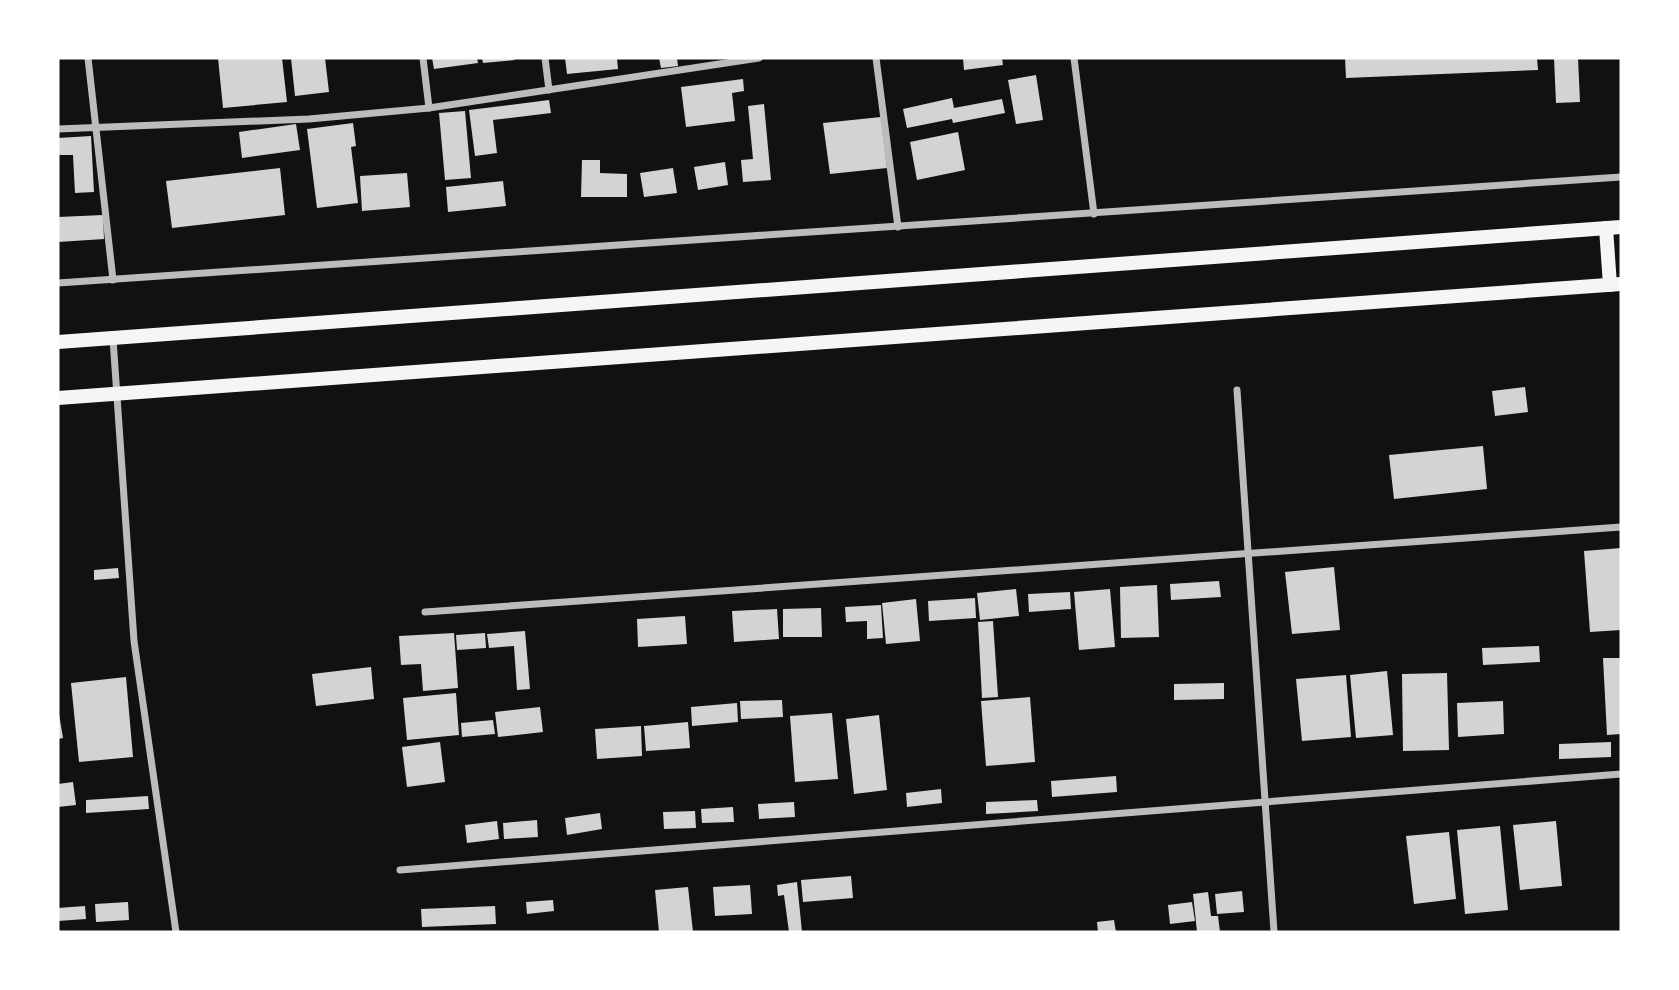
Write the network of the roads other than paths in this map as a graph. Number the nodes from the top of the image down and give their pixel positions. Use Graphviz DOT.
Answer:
graph roads {
  1 [pos="88,58"];
  2 [pos="423,58"];
  3 [pos="545,58"];
  4 [pos="760,58"];
  5 [pos="876,58"];
  6 [pos="1074,58"];
  7 [pos="549,90"];
  8 [pos="429,108"];
  9 [pos="58,129"];
  10 [pos="96,129"];
  11 [pos="1621,177"];
  12 [pos="1094,214"];
  13 [pos="898,227"];
  14 [pos="1614,228"];
  15 [pos="113,279"];
  16 [pos="58,283"];
  17 [pos="1616,285"];
  18 [pos="113,339"];
  19 [pos="58,342"];
  20 [pos="1237,390"];
  21 [pos="118,394"];
  22 [pos="58,398"];
  23 [pos="1621,527"];
  24 [pos="1248,556"];
  25 [pos="425,612"];
  26 [pos="1621,774"];
  27 [pos="1265,800"];
  28 [pos="400,870"];
  29 [pos="176,932"];
  30 [pos="1274,932"];
  1 -- 10 [label="street"];
  2 -- 8 [label="street"];
  3 -- 7 [label="street"];
  4 -- 7 [label="street"];
  5 -- 13 [label="street"];
  6 -- 12 [label="street"];
  7 -- 8 [label="street"];
  8 -- 10 [label="street"];
  9 -- 10 [label="street"];
  10 -- 15 [label="street"];
  11 -- 12 [label="street"];
  12 -- 13 [label="street"];
  13 -- 15 [label="street"];
  14 -- 17 [label="main road"];
  14 -- 18 [label="main road"];
  15 -- 16 [label="street"];
  17 -- 21 [label="main road"];
  18 -- 19 [label="main road"];
  18 -- 21 [label="street"];
  20 -- 24 [label="street"];
  21 -- 22 [label="main road"];
  21 -- 29 [label="street"];
  23 -- 24 [label="street"];
  24 -- 25 [label="street"];
  24 -- 27 [label="street"];
  26 -- 27 [label="street"];
  27 -- 28 [label="street"];
  27 -- 30 [label="street"];
}
